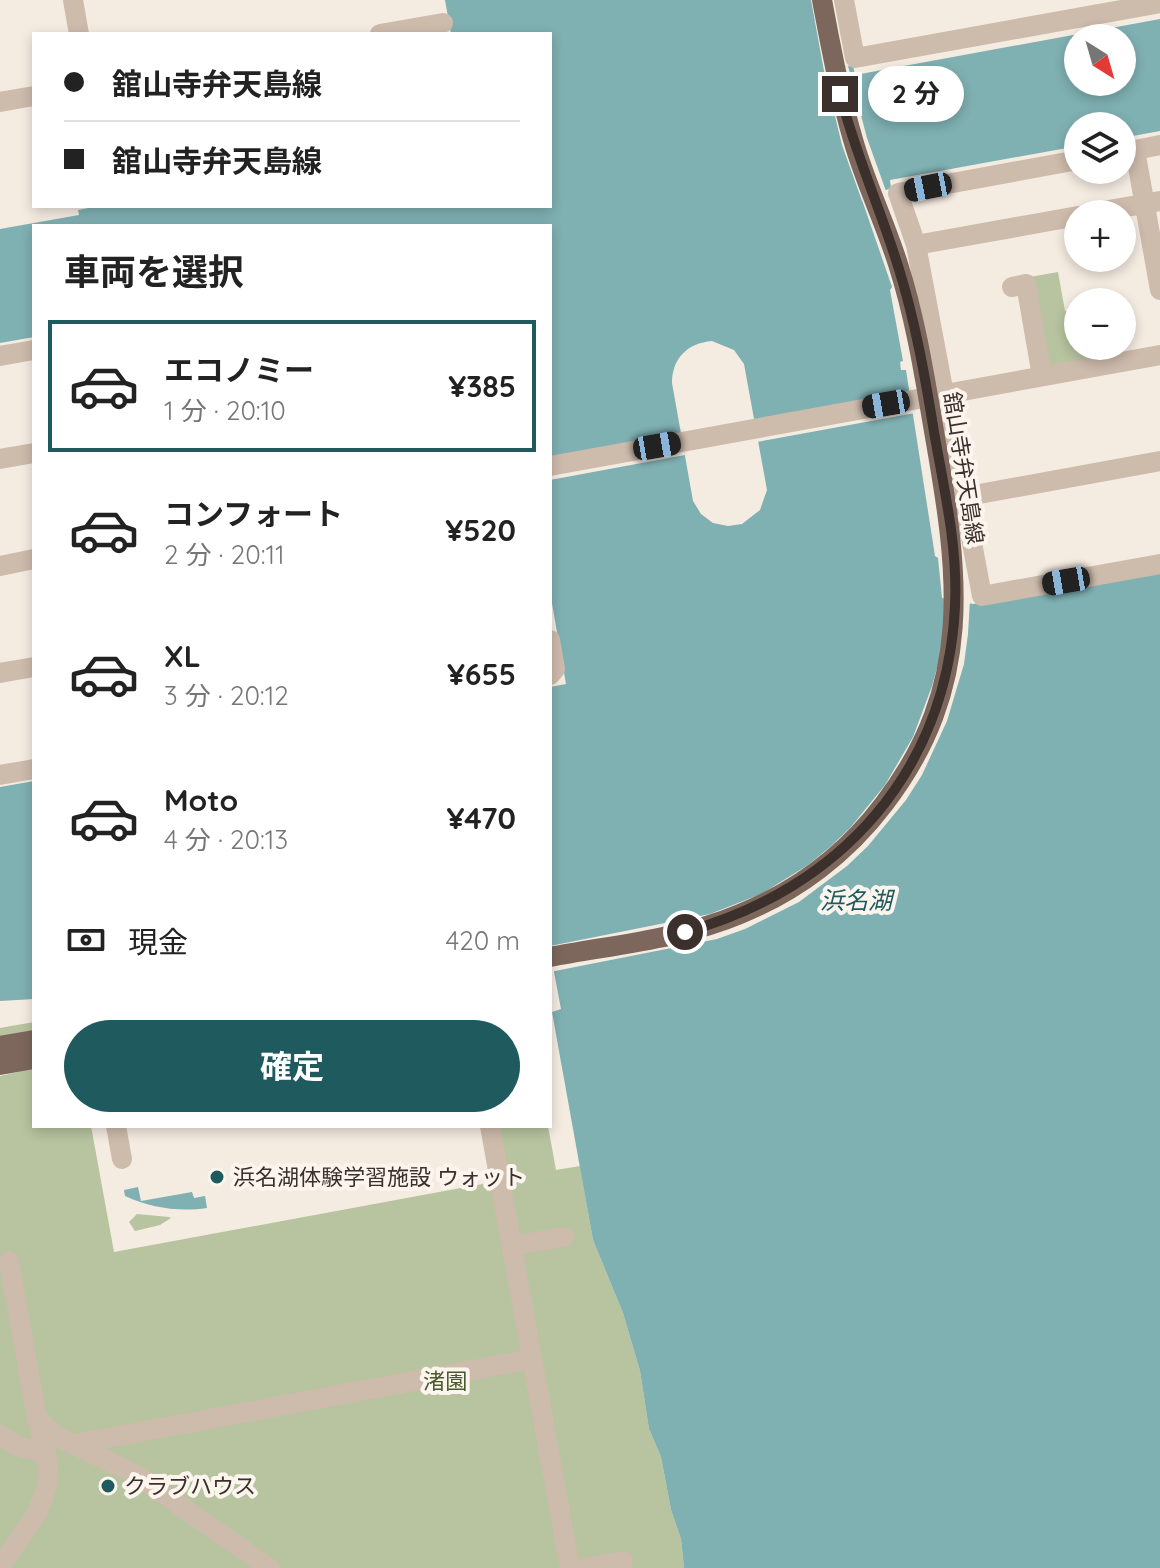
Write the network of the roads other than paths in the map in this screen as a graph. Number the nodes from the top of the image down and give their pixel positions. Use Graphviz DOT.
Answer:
graph roads {
  1 [pos="73,0"];
  2 [pos="822,0"];
  3 [pos="844,0"];
  4 [pos="1160,3"];
  5 [pos="1108,6"];
  6 [pos="443,23"];
  7 [pos="79,32"];
  8 [pos="391,32"];
  9 [pos="32,96"];
  10 [pos="0,102"];
  11 [pos="1160,145"];
  12 [pos="1136,150"];
  13 [pos="1064,163"];
  14 [pos="1136,168"];
  15 [pos="1152,202"];
  16 [pos="1064,219"];
  17 [pos="916,245"];
  18 [pos="1012,287"];
  19 [pos="1160,290"];
  20 [pos="32,350"];
  21 [pos="1160,355"];
  22 [pos="0,356"];
  23 [pos="1042,376"];
  24 [pos="929,397"];
  25 [pos="32,453"];
  26 [pos="0,459"];
  27 [pos="1160,461"];
  28 [pos="552,466"];
  29 [pos="963,497"];
  30 [pos="32,559"];
  31 [pos="1160,564"];
  32 [pos="0,566"];
  33 [pos="552,652"];
  34 [pos="32,667"];
  35 [pos="0,673"];
  36 [pos="552,673"];
  37 [pos="32,769"];
  38 [pos="0,775"];
  39 [pos="552,957"];
  40 [pos="32,1040"];
  41 [pos="0,1046"];
  42 [pos="32,1059"];
  43 [pos="0,1065"];
  44 [pos="116,1128"];
  45 [pos="490,1128"];
  46 [pos="122,1159"];
  47 [pos="564,1237"];
  48 [pos="512,1246"];
  49 [pos="9,1261"];
  50 [pos="532,1359"];
  51 [pos="37,1419"];
  52 [pos="0,1435"];
  53 [pos="75,1444"];
  54 [pos="45,1453"];
  55 [pos="623,1561"];
  56 [pos="1,1563"];
  57 [pos="269,1568"];
  58 [pos="570,1568"];
  59 [pos="586,1568"];
  1 -- 7 [label="street"];
  2 -- 24 [label="main road, 舘山寺弁天島線"];
  3 -- 5 [label="street"];
  4 -- 5 [label="street"];
  6 -- 8 [label="street"];
  9 -- 10 [label="street"];
  11 -- 12 [label="street"];
  13 -- 17 [label="street"];
  14 -- 15 [label="street"];
  15 -- 19 [label="street"];
  16 -- 17 [label="street"];
  17 -- 24 [label="street"];
  18 -- 23 [label="street"];
  20 -- 22 [label="street"];
  21 -- 23 [label="street"];
  23 -- 24 [label="street"];
  24 -- 28 [label="street"];
  24 -- 29 [label="street"];
  24 -- 39 [label="main road, 舘山寺弁天島線"];
  25 -- 26 [label="street"];
  27 -- 29 [label="street"];
  29 -- 31 [label="street"];
  30 -- 32 [label="street"];
  33 -- 36 [label="street"];
  34 -- 35 [label="street"];
  37 -- 38 [label="street"];
  40 -- 41 [label="main road"];
  42 -- 43 [label="main road"];
  44 -- 46 [label="street"];
  45 -- 48 [label="street"];
  47 -- 48 [label="street"];
  48 -- 50 [label="street"];
  49 -- 51 [label="street"];
  50 -- 53 [label="street"];
  50 -- 58 [label="street"];
  51 -- 53 [label="street"];
  51 -- 54 [label="street"];
  52 -- 54 [label="street"];
  53 -- 57 [label="street"];
  54 -- 56 [label="street"];
  55 -- 59 [label="street"];
}
